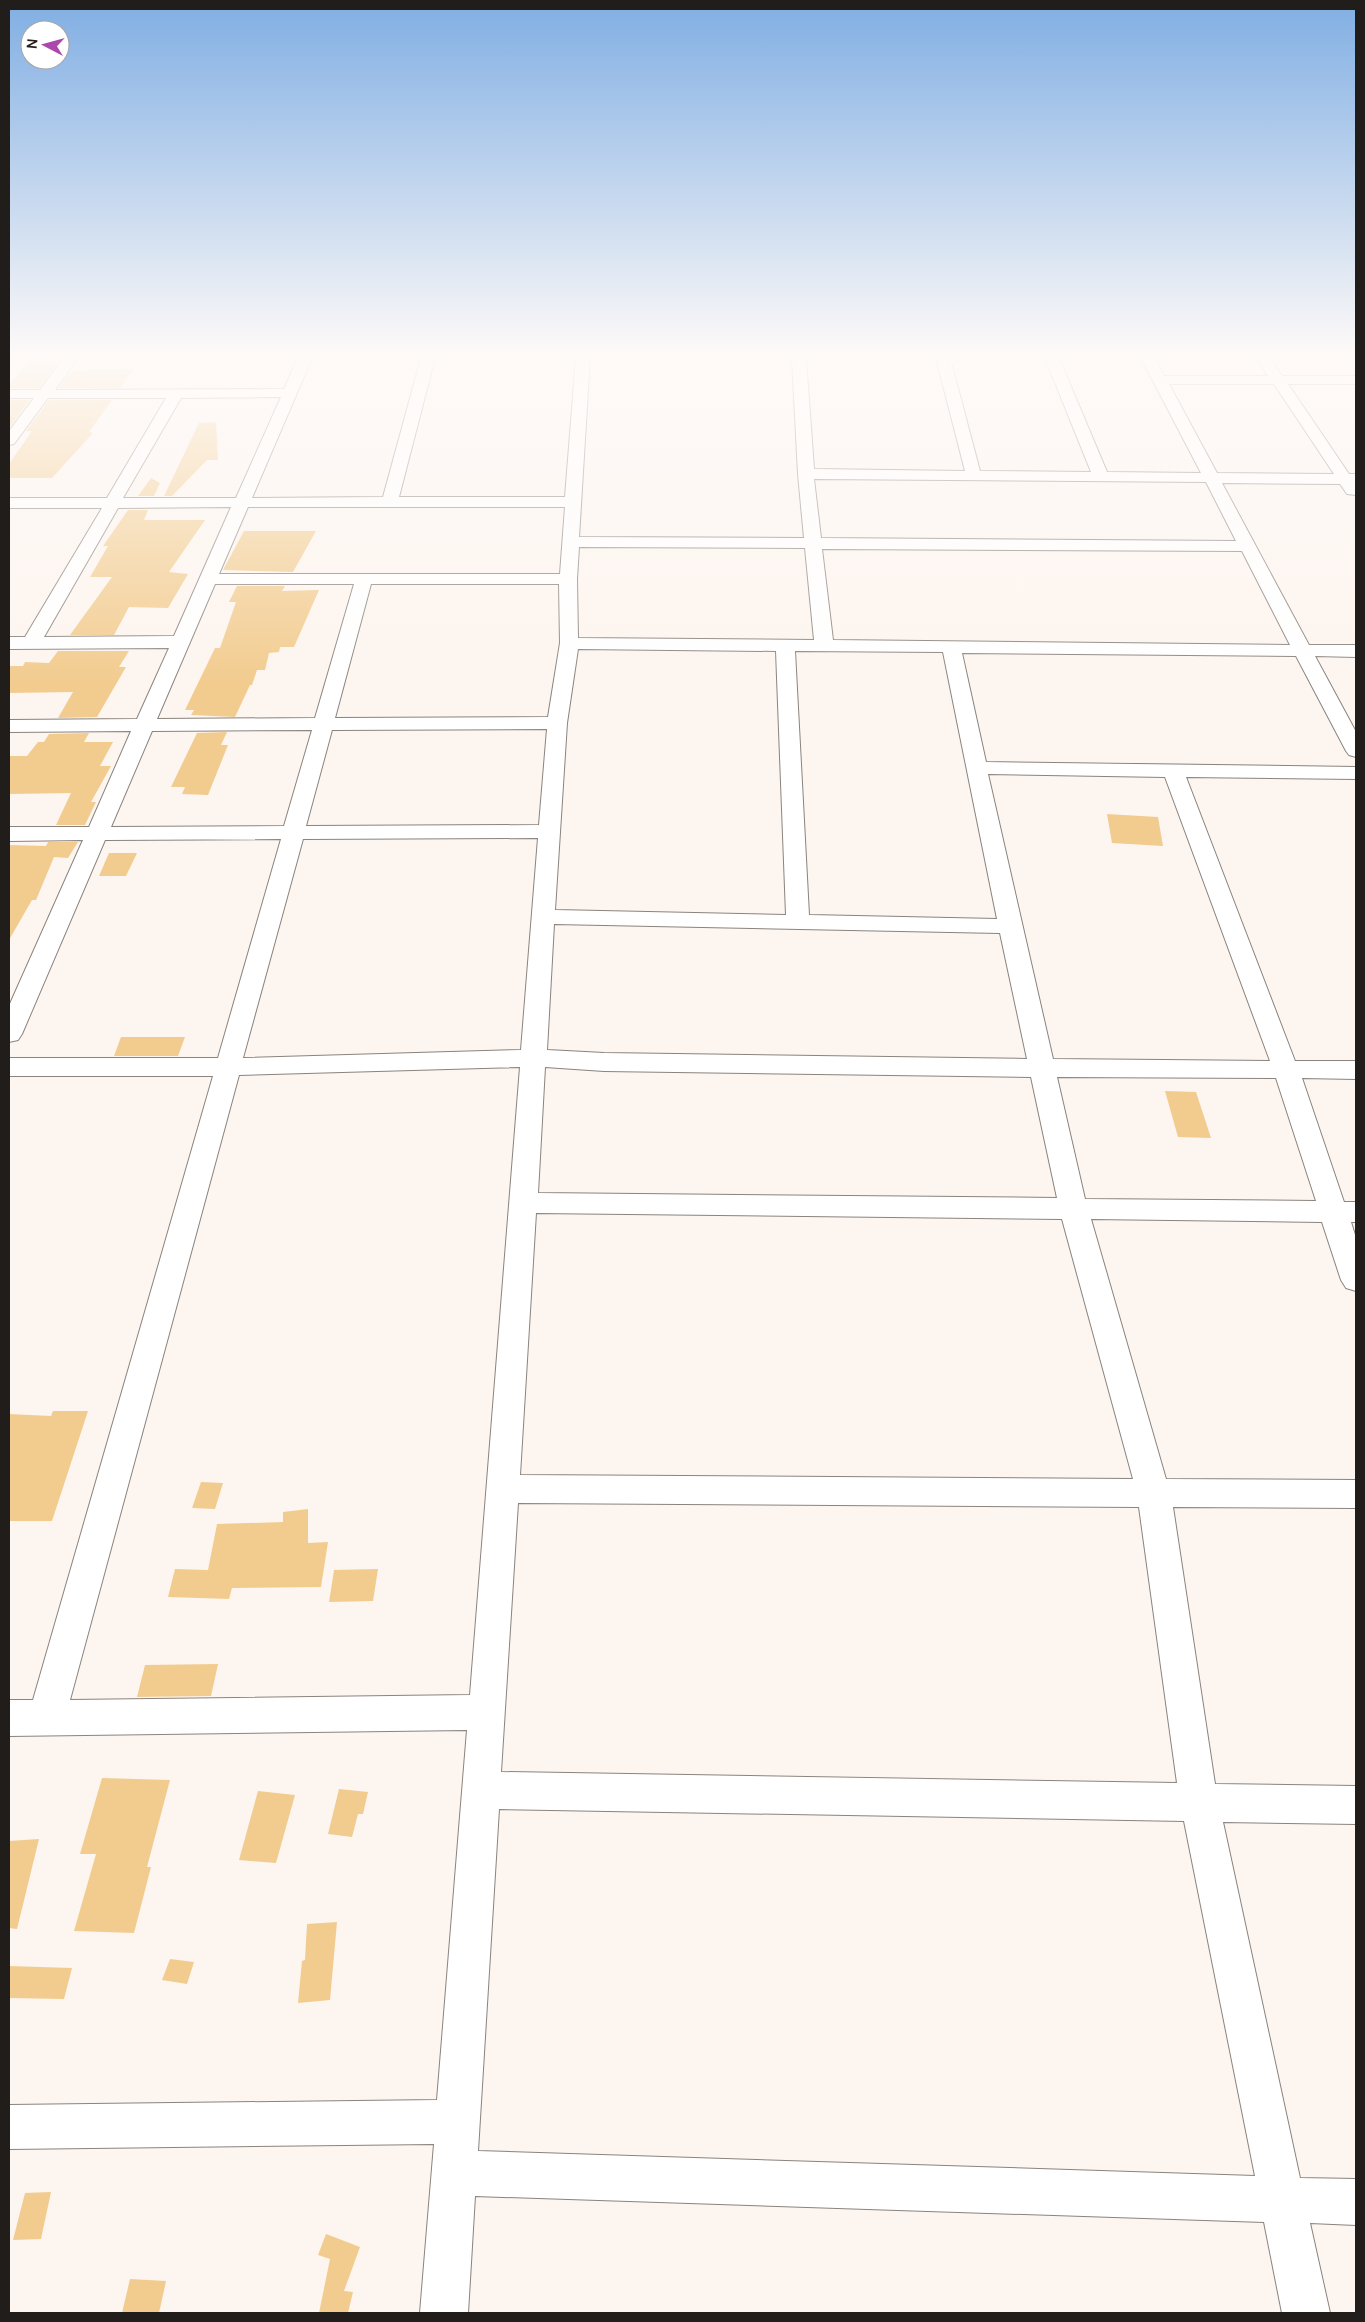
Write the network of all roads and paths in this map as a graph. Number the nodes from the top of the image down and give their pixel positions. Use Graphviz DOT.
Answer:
graph roads {
  1 [pos="134,466"];
  2 [pos="258,466"];
  3 [pos="399,466"];
  4 [pos="575,466"];
  5 [pos="806,466"];
  6 [pos="971,466"];
  7 [pos="1097,466"];
  8 [pos="1206,466"];
  9 [pos="1341,466"];
  10 [pos="806,474"];
  11 [pos="974,476"];
  12 [pos="1101,477"];
  13 [pos="1212,478"];
  14 [pos="1350,479"];
  15 [pos="1356,496"];
  16 [pos="242,502"];
  17 [pos="390,502"];
  18 [pos="573,502"];
  19 [pos="9,503"];
  20 [pos="113,503"];
  21 [pos="570,542"];
  22 [pos="813,543"];
  23 [pos="1248,546"];
  24 [pos="208,579"];
  25 [pos="364,579"];
  26 [pos="568,579"];
  27 [pos="32,642"];
  28 [pos="181,642"];
  29 [pos="9,643"];
  30 [pos="569,643"];
  31 [pos="785,646"];
  32 [pos="824,646"];
  33 [pos="951,647"];
  34 [pos="1303,651"];
  35 [pos="1356,651"];
  36 [pos="557,723"];
  37 [pos="323,724"];
  38 [pos="144,725"];
  39 [pos="9,726"];
  40 [pos="1356,752"];
  41 [pos="976,768"];
  42 [pos="1173,771"];
  43 [pos="1356,773"];
  44 [pos="550,831"];
  45 [pos="293,832"];
  46 [pos="9,834"];
  47 [pos="97,834"];
  48 [pos="544,917"];
  49 [pos="798,922"];
  50 [pos="1010,926"];
  51 [pos="9,1034"];
  52 [pos="534,1058"];
  53 [pos="229,1067"];
  54 [pos="9,1068"];
  55 [pos="1042,1069"];
  56 [pos="1286,1070"];
  57 [pos="1356,1070"];
  58 [pos="524,1203"];
  59 [pos="1073,1208"];
  60 [pos="1345,1212"];
  61 [pos="1356,1280"];
  62 [pos="503,1489"];
  63 [pos="1154,1493"];
  64 [pos="1356,1494"];
  65 [pos="487,1712"];
  66 [pos="47,1717"];
  67 [pos="9,1718"];
  68 [pos="481,1790"];
  69 [pos="1199,1802"];
  70 [pos="1356,1805"];
  71 [pos="458,2122"];
  72 [pos="9,2127"];
  73 [pos="454,2173"];
  74 [pos="1282,2199"];
  75 [pos="1356,2202"];
  76 [pos="444,2313"];
  77 [pos="1306,2313"];
  1 -- 20 [label="street"];
  2 -- 16 [label="street"];
  3 -- 17 [label="street"];
  4 -- 18 [label="street"];
  5 -- 10 [label="street"];
  6 -- 11 [label="street"];
  7 -- 12 [label="street"];
  8 -- 13 [label="street"];
  9 -- 14 [label="street"];
  10 -- 11 [label="street"];
  10 -- 22 [label="street"];
  11 -- 12 [label="street"];
  12 -- 13 [label="street"];
  13 -- 14 [label="street"];
  13 -- 23 [label="street"];
  14 -- 15 [label="street"];
  16 -- 17 [label="street"];
  16 -- 20 [label="street"];
  16 -- 24 [label="street"];
  17 -- 18 [label="street"];
  18 -- 21 [label="street"];
  19 -- 20 [label="street"];
  20 -- 27 [label="street"];
  21 -- 22 [label="street"];
  21 -- 26 [label="street"];
  22 -- 23 [label="street"];
  22 -- 32 [label="street"];
  23 -- 34 [label="street"];
  24 -- 25 [label="street"];
  24 -- 28 [label="street"];
  25 -- 26 [label="street"];
  25 -- 37 [label="street"];
  26 -- 30 [label="street"];
  27 -- 28 [label="street"];
  27 -- 29 [label="street"];
  28 -- 38 [label="street"];
  30 -- 31 [label="street"];
  30 -- 36 [label="street"];
  31 -- 32 [label="street"];
  31 -- 49 [label="street"];
  32 -- 33 [label="street"];
  33 -- 34 [label="street"];
  33 -- 41 [label="street"];
  34 -- 35 [label="street"];
  34 -- 40 [label="street"];
  36 -- 37 [label="street"];
  36 -- 44 [label="street"];
  37 -- 38 [label="street"];
  37 -- 45 [label="street"];
  38 -- 39 [label="street"];
  38 -- 47 [label="street"];
  41 -- 42 [label="street"];
  41 -- 50 [label="street"];
  42 -- 43 [label="street"];
  42 -- 56 [label="street"];
  44 -- 45 [label="street"];
  44 -- 48 [label="street"];
  45 -- 47 [label="street"];
  45 -- 53 [label="street"];
  46 -- 47 [label="street"];
  47 -- 51 [label="street"];
  48 -- 49 [label="street"];
  48 -- 52 [label="street"];
  49 -- 50 [label="street"];
  50 -- 55 [label="street"];
  52 -- 53 [label="street"];
  52 -- 55 [label="street"];
  52 -- 58 [label="street"];
  53 -- 54 [label="street"];
  53 -- 66 [label="street"];
  55 -- 56 [label="street"];
  55 -- 59 [label="street"];
  56 -- 57 [label="street"];
  56 -- 60 [label="street"];
  58 -- 59 [label="street"];
  58 -- 62 [label="street"];
  59 -- 60 [label="street"];
  59 -- 63 [label="street"];
  60 -- 61 [label="street"];
  62 -- 63 [label="street"];
  62 -- 65 [label="street"];
  63 -- 64 [label="street"];
  63 -- 69 [label="street"];
  65 -- 66 [label="street"];
  65 -- 68 [label="street"];
  66 -- 67 [label="street"];
  68 -- 69 [label="street"];
  68 -- 71 [label="street"];
  69 -- 70 [label="street"];
  69 -- 74 [label="street"];
  71 -- 72 [label="street"];
  71 -- 73 [label="street"];
  73 -- 74 [label="street"];
  73 -- 76 [label="street"];
  74 -- 75 [label="street"];
  74 -- 77 [label="street"];
}
